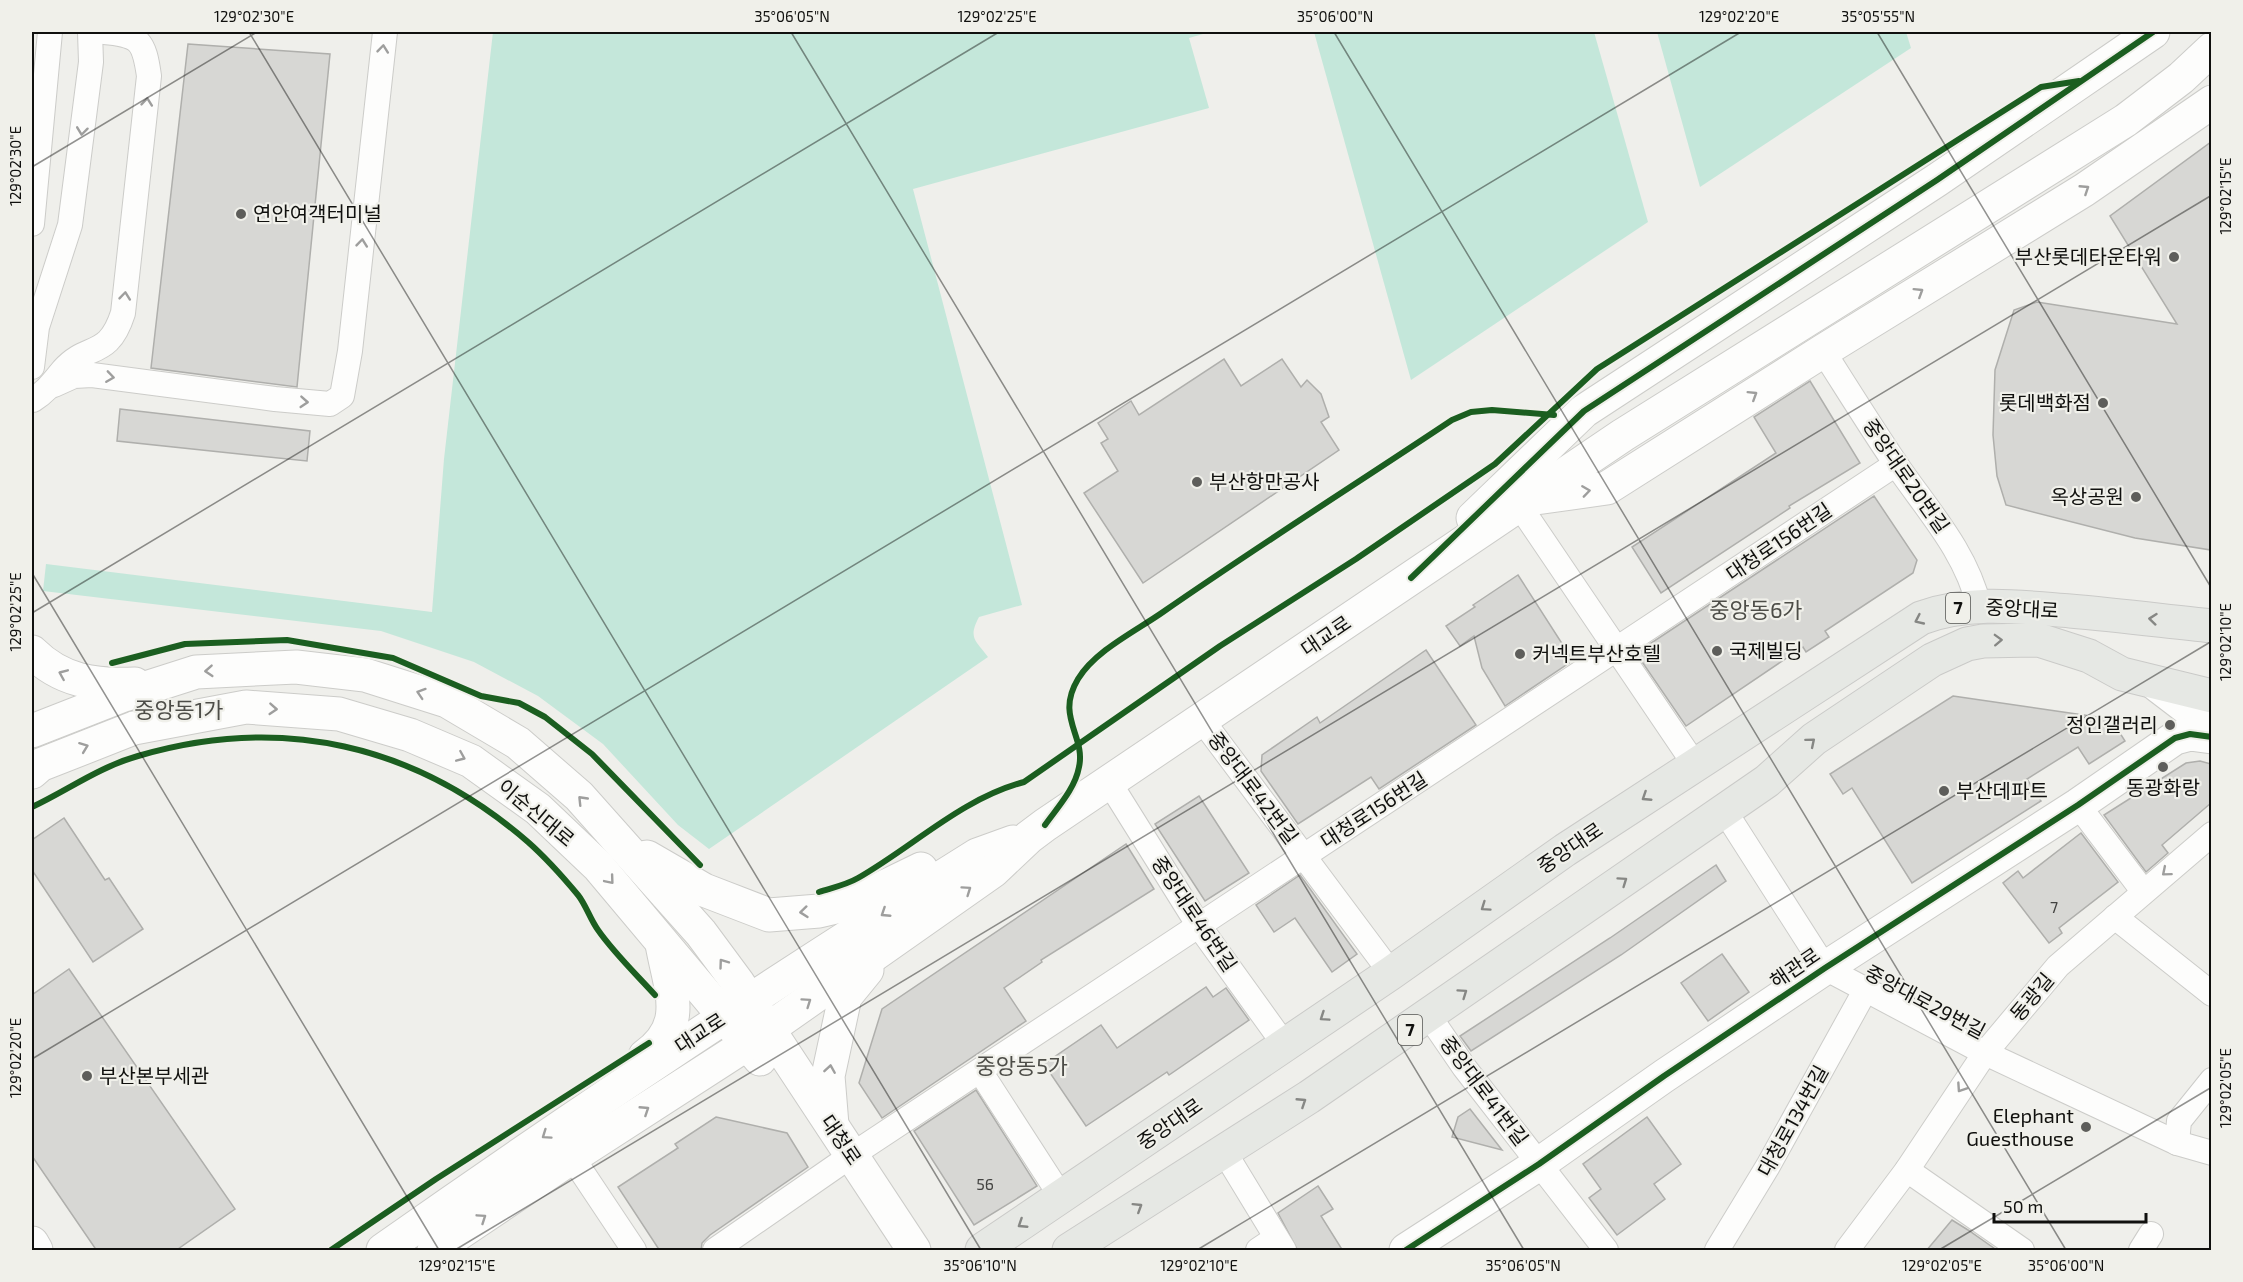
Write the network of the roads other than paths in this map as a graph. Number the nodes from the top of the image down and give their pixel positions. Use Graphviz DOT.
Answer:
graph roads {
  1 [pos="50,32"];
  2 [pos="90,32"];
  3 [pos="104,32"];
  4 [pos="385,32"];
  5 [pos="2153,32"];
  6 [pos="2211,49"];
  7 [pos="2211,102"];
  8 [pos="32,224"];
  9 [pos="1823,351"];
  10 [pos="32,367"];
  11 [pos="54,385"];
  12 [pos="32,406"];
  13 [pos="1896,464"];
  14 [pos="1524,502"];
  15 [pos="1411,578"];
  16 [pos="1979,606"];
  17 [pos="2211,626"];
  18 [pos="1616,650"];
  19 [pos="32,652"];
  20 [pos="161,683"];
  21 [pos="2157,685"];
  22 [pos="2211,696"];
  23 [pos="1202,720"];
  24 [pos="2211,727"];
  25 [pos="32,731"];
  26 [pos="2211,737"];
  27 [pos="34,760"];
  28 [pos="1695,765"];
  29 [pos="1109,782"];
  30 [pos="2079,805"];
  31 [pos="1724,810"];
  32 [pos="2211,834"];
  33 [pos="1029,837"];
  34 [pos="623,844"];
  35 [pos="977,855"];
  36 [pos="1304,856"];
  37 [pos="2143,891"];
  38 [pos="2115,917"];
  39 [pos="1199,926"];
  40 [pos="896,941"];
  41 [pos="661,942"];
  42 [pos="1825,968"];
  43 [pos="1391,973"];
  44 [pos="1866,989"];
  45 [pos="2211,994"];
  46 [pos="736,1009"];
  47 [pos="1430,1016"];
  48 [pos="757,1036"];
  49 [pos="1284,1044"];
  50 [pos="1985,1053"];
  51 [pos="980,1071"];
  52 [pos="2211,1080"];
  53 [pos="582,1110"];
  54 [pos="832,1127"];
  55 [pos="2177,1143"];
  56 [pos="1225,1152"];
  57 [pos="2211,1153"];
  58 [pos="572,1157"];
  59 [pos="845,1160"];
  60 [pos="1539,1164"];
  61 [pos="1906,1170"];
  62 [pos="1062,1198"];
  63 [pos="32,1243"];
  64 [pos="1273,1246"];
  65 [pos="36,1251"];
  66 [pos="383,1251"];
  67 [pos="434,1251"];
  68 [pos="634,1251"];
  69 [pos="715,1251"];
  70 [pos="914,1251"];
  71 [pos="982,1251"];
  72 [pos="1069,1251"];
  73 [pos="1406,1251"];
  74 [pos="1606,1251"];
  75 [pos="1717,1251"];
  76 [pos="1847,1251"];
  77 [pos="2022,1251"];
  1 -- 8 [label="street"];
  2 -- 10 [label="street, one-way"];
  11 -- 3 [label="street, one-way"];
  11 -- 4 [label="street, one-way"];
  5 -- 15 [label="street"];
  6 -- 14 [label="street, 대교로"];
  9 -- 7 [label="street, one-way"];
  9 -- 13 [label="street, 중앙대로20번길"];
  14 -- 9 [label="street, one-way"];
  11 -- 12 [label="street"];
  13 -- 16 [label="street, 중앙대로20번길"];
  13 -- 18 [label="street, 대청로156번길"];
  14 -- 15 [label="street, 대교로"];
  14 -- 18 [label="street"];
  15 -- 23 [label="street, 대교로"];
  17 -- 16 [label="main road, 중앙대로 / 7, one-way"];
  16 -- 28 [label="main road, 중앙대로 / 7, one-way"];
  18 -- 28 [label="street"];
  18 -- 36 [label="street, 대청로156번길"];
  20 -- 19 [label="street, one-way"];
  20 -- 25 [label="street, 이순신대로"];
  34 -- 20 [label="street, 이순신대로, one-way"];
  21 -- 22 [label="main road, 중앙대로 / 7"];
  21 -- 24 [label="street"];
  31 -- 21 [label="main road, 중앙대로 / 7, one-way"];
  23 -- 29 [label="street, 대교로"];
  23 -- 36 [label="street, 중앙대로42번길"];
  26 -- 30 [label="street, 해관로"];
  27 -- 41 [label="street, 이순신대로, one-way"];
  28 -- 43 [label="main road, 중앙대로 / 7, one-way"];
  29 -- 33 [label="street, 대교로"];
  29 -- 39 [label="street, 중앙대로46번길"];
  30 -- 37 [label="street"];
  30 -- 42 [label="street, 해관로"];
  31 -- 42 [label="street"];
  47 -- 31 [label="main road, 중앙대로 / 7, one-way"];
  32 -- 37 [label="street, 동광길, one-way"];
  33 -- 35 [label="street, 대교로"];
  40 -- 33 [label="street, 대교로, one-way"];
  35 -- 34 [label="street, one-way"];
  46 -- 34 [label="street, 이순신대로, one-way"];
  35 -- 46 [label="street, 대교로, one-way"];
  36 -- 39 [label="street, 대청로156번길"];
  36 -- 43 [label="street, 중앙대로42번길"];
  37 -- 38 [label="street, 동광길"];
  38 -- 45 [label="street"];
  38 -- 50 [label="street, 동광길"];
  39 -- 49 [label="street, 중앙대로46번길"];
  39 -- 51 [label="street, 대청로156번길"];
  48 -- 40 [label="street, 대교로, one-way"];
  54 -- 40 [label="street, one-way"];
  41 -- 46 [label="street, 이순신대로"];
  41 -- 53 [label="street"];
  42 -- 44 [label="street, 중앙대로29번길"];
  42 -- 60 [label="street, 해관로"];
  43 -- 49 [label="main road, 중앙대로 / 7, one-way"];
  44 -- 50 [label="street, 중앙대로29번길"];
  44 -- 75 [label="street, 대청로134번길"];
  46 -- 48 [label="street, 이순신대로"];
  46 -- 53 [label="street, 대교로"];
  56 -- 47 [label="main road, 중앙대로 / 7, one-way"];
  47 -- 60 [label="street, 중앙대로41번길"];
  48 -- 54 [label="street, 대청로"];
  58 -- 48 [label="street, 대교로, one-way"];
  48 -- 59 [label="street, 이순신대로"];
  49 -- 62 [label="main road, 중앙대로 / 7"];
  50 -- 55 [label="street, 중앙대로29번길"];
  50 -- 61 [label="street, 동광길, one-way"];
  51 -- 59 [label="street, 대청로156번길"];
  51 -- 62 [label="street"];
  52 -- 55 [label="street"];
  53 -- 66 [label="street, 대교로, one-way"];
  54 -- 59 [label="street, 대청로"];
  55 -- 57 [label="street, 중앙대로29번길"];
  56 -- 64 [label="street"];
  72 -- 56 [label="main road, 중앙대로 / 7, one-way"];
  67 -- 58 [label="street, 대교로, one-way"];
  58 -- 68 [label="street"];
  59 -- 69 [label="street, 대청로156번길"];
  59 -- 70 [label="street, 대청로"];
  60 -- 73 [label="street, 해관로"];
  60 -- 74 [label="street, 중앙대로41번길"];
  61 -- 76 [label="street, 동광길"];
  61 -- 77 [label="street"];
  62 -- 71 [label="main road, 중앙대로 / 7, one-way"];
  63 -- 65 [label="street"];
}
